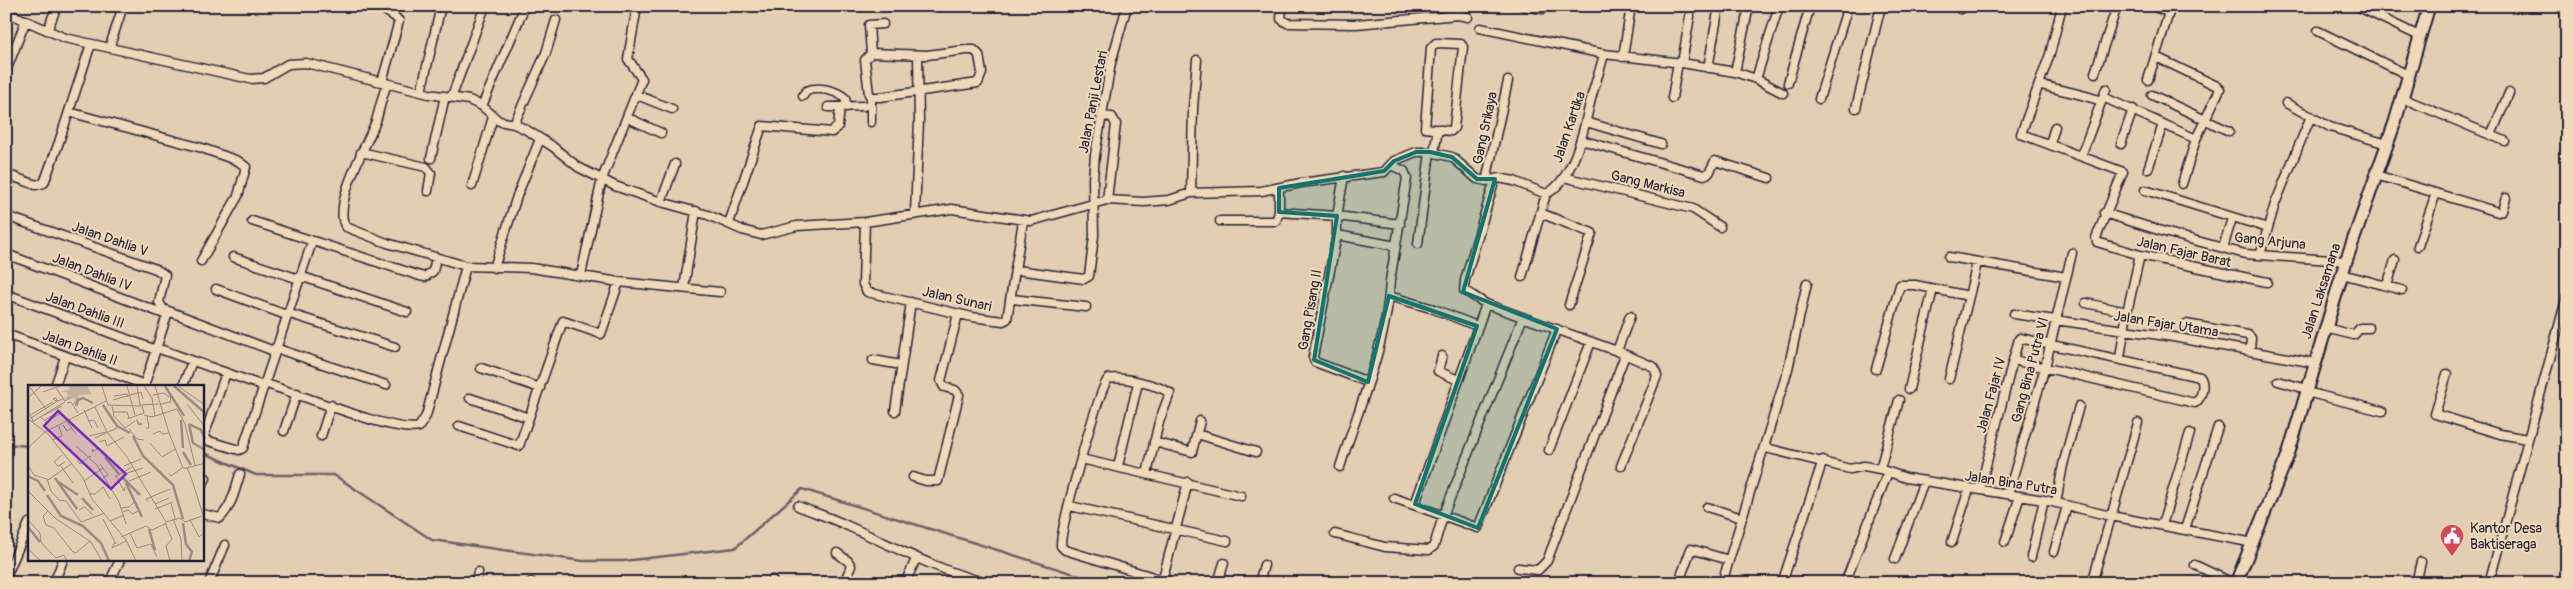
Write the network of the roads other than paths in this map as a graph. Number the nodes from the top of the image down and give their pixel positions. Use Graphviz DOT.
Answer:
graph roads {
  1 [pos="54,6"];
  2 [pos="123,6"];
  3 [pos="378,6"];
  4 [pos="441,6"];
  5 [pos="485,6"];
  6 [pos="525,6"];
  7 [pos="637,6"];
  8 [pos="1127,6"];
  9 [pos="1282,6"];
  10 [pos="1456,6"];
  11 [pos="1523,6"];
  12 [pos="1547,6"];
  13 [pos="1631,6"];
  14 [pos="1719,6"];
  15 [pos="1749,6"];
  16 [pos="1779,6"];
  17 [pos="1810,6"];
  18 [pos="1848,6"];
  19 [pos="1881,6"];
  20 [pos="2062,6"];
  21 [pos="2117,6"];
  22 [pos="2152,6"];
  23 [pos="2357,6"];
  24 [pos="2429,6"];
  25 [pos="2169,9"];
  26 [pos="6,12"];
  27 [pos="1458,16"];
  28 [pos="1690,16"];
  29 [pos="1468,17"];
  30 [pos="26,20"];
  31 [pos="556,20"];
  32 [pos="882,24"];
  33 [pos="1480,28"];
  34 [pos="48,29"];
  35 [pos="2318,31"];
  36 [pos="2419,36"];
  37 [pos="91,44"];
  38 [pos="110,46"];
  39 [pos="871,53"];
  40 [pos="1604,54"];
  41 [pos="918,55"];
  42 [pos="1623,57"];
  43 [pos="2156,57"];
  44 [pos="1197,60"];
  45 [pos="1680,63"];
  46 [pos="1708,68"];
  47 [pos="6,71"];
  48 [pos="1735,72"];
  49 [pos="2095,73"];
  50 [pos="2408,75"];
  51 [pos="1756,79"];
  52 [pos="2148,80"];
  53 [pos="1508,81"];
  54 [pos="385,83"];
  55 [pos="1788,83"];
  56 [pos="2039,84"];
  57 [pos="919,90"];
  58 [pos="421,92"];
  59 [pos="1783,93"];
  60 [pos="2509,93"];
  61 [pos="637,95"];
  62 [pos="448,96"];
  63 [pos="803,96"];
  64 [pos="2103,96"];
  65 [pos="2152,96"];
  66 [pos="871,97"];
  67 [pos="1672,98"];
  68 [pos="2402,98"];
  69 [pos="1819,100"];
  70 [pos="2286,103"];
  71 [pos="482,106"];
  72 [pos="864,106"];
  73 [pos="828,107"];
  74 [pos="844,107"];
  75 [pos="1856,108"];
  76 [pos="672,109"];
  77 [pos="2133,109"];
  78 [pos="70,112"];
  79 [pos="1102,116"];
  80 [pos="2311,116"];
  81 [pos="493,117"];
  82 [pos="628,118"];
  83 [pos="2206,121"];
  84 [pos="871,122"];
  85 [pos="1586,122"];
  86 [pos="514,124"];
  87 [pos="2162,124"];
  88 [pos="2055,127"];
  89 [pos="1438,129"];
  90 [pos="2229,130"];
  91 [pos="661,132"];
  92 [pos="2491,135"];
  93 [pos="540,139"];
  94 [pos="2196,139"];
  95 [pos="1581,140"];
  96 [pos="2504,141"];
  97 [pos="1661,144"];
  98 [pos="2050,144"];
  99 [pos="2121,144"];
  100 [pos="2387,144"];
  101 [pos="361,152"];
  102 [pos="1432,152"];
  103 [pos="2081,156"];
  104 [pos="430,158"];
  105 [pos="1392,163"];
  106 [pos="675,164"];
  107 [pos="2148,169"];
  108 [pos="6,174"];
  109 [pos="1344,176"];
  110 [pos="2376,176"];
  111 [pos="1564,177"];
  112 [pos="1768,178"];
  113 [pos="602,179"];
  114 [pos="1495,179"];
  115 [pos="1486,181"];
  116 [pos="2182,184"];
  117 [pos="472,186"];
  118 [pos="1279,188"];
  119 [pos="2145,190"];
  120 [pos="428,191"];
  121 [pos="1191,193"];
  122 [pos="2436,193"];
  123 [pos="1546,194"];
  124 [pos="2506,198"];
  125 [pos="1107,200"];
  126 [pos="661,202"];
  127 [pos="1094,203"];
  128 [pos="696,211"];
  129 [pos="1279,212"];
  130 [pos="915,213"];
  131 [pos="2104,213"];
  132 [pos="1540,214"];
  133 [pos="6,216"];
  134 [pos="1337,216"];
  135 [pos="2232,218"];
  136 [pos="252,221"];
  137 [pos="1023,221"];
  138 [pos="1220,221"];
  139 [pos="865,222"];
  140 [pos="729,223"];
  141 [pos="1400,224"];
  142 [pos="1720,227"];
  143 [pos="2268,228"];
  144 [pos="1336,235"];
  145 [pos="312,242"];
  146 [pos="1418,244"];
  147 [pos="1396,246"];
  148 [pos="2418,246"];
  149 [pos="2223,248"];
  150 [pos="2072,253"];
  151 [pos="6,254"];
  152 [pos="2140,255"];
  153 [pos="2260,255"];
  154 [pos="234,257"];
  155 [pos="436,258"];
  156 [pos="1949,258"];
  157 [pos="2396,260"];
  158 [pos="201,261"];
  159 [pos="2346,261"];
  160 [pos="1977,263"];
  161 [pos="466,266"];
  162 [pos="494,268"];
  163 [pos="1017,270"];
  164 [pos="2342,274"];
  165 [pos="582,275"];
  166 [pos="1522,277"];
  167 [pos="2066,277"];
  168 [pos="299,278"];
  169 [pos="619,282"];
  170 [pos="2267,282"];
  171 [pos="1807,283"];
  172 [pos="2387,286"];
  173 [pos="684,288"];
  174 [pos="216,289"];
  175 [pos="1933,289"];
  176 [pos="2402,290"];
  177 [pos="720,292"];
  178 [pos="6,294"];
  179 [pos="1389,296"];
  180 [pos="1969,296"];
  181 [pos="2567,296"];
  182 [pos="1012,300"];
  183 [pos="911,302"];
  184 [pos="2086,303"];
  185 [pos="1486,304"];
  186 [pos="1569,305"];
  187 [pos="1086,307"];
  188 [pos="407,312"];
  189 [pos="2127,312"];
  190 [pos="168,314"];
  191 [pos="287,314"];
  192 [pos="958,314"];
  193 [pos="2014,314"];
  194 [pos="1630,316"];
  195 [pos="1523,318"];
  196 [pos="2056,319"];
  197 [pos="2186,324"];
  198 [pos="1477,326"];
  199 [pos="2325,328"];
  200 [pos="2369,328"];
  201 [pos="1557,329"];
  202 [pos="2125,330"];
  203 [pos="6,334"];
  204 [pos="1591,342"];
  205 [pos="2051,344"];
  206 [pos="395,347"];
  207 [pos="156,349"];
  208 [pos="275,349"];
  209 [pos="2250,350"];
  210 [pos="1617,351"];
  211 [pos="1625,355"];
  212 [pos="1442,356"];
  213 [pos="65,357"];
  214 [pos="2120,358"];
  215 [pos="872,360"];
  216 [pos="2013,360"];
  217 [pos="192,361"];
  218 [pos="2315,362"];
  219 [pos="901,364"];
  220 [pos="2046,367"];
  221 [pos="481,368"];
  222 [pos="1876,369"];
  223 [pos="226,373"];
  224 [pos="2447,374"];
  225 [pos="1949,379"];
  226 [pos="1458,380"];
  227 [pos="2278,381"];
  228 [pos="1368,382"];
  229 [pos="1138,383"];
  230 [pos="386,384"];
  231 [pos="55,385"];
  232 [pos="147,385"];
  233 [pos="183,385"];
  234 [pos="263,385"];
  235 [pos="540,388"];
  236 [pos="1909,389"];
  237 [pos="2306,390"];
  238 [pos="297,393"];
  239 [pos="470,398"];
  240 [pos="1899,400"];
  241 [pos="331,405"];
  242 [pos="2080,406"];
  243 [pos="895,411"];
  244 [pos="2382,411"];
  245 [pos="529,418"];
  246 [pos="1200,422"];
  247 [pos="2138,423"];
  248 [pos="459,426"];
  249 [pos="2218,427"];
  250 [pos="284,431"];
  251 [pos="2190,433"];
  252 [pos="1197,434"];
  253 [pos="204,436"];
  254 [pos="321,436"];
  255 [pos="204,439"];
  256 [pos="2527,440"];
  257 [pos="1154,442"];
  258 [pos="1766,448"];
  259 [pos="1549,450"];
  260 [pos="1256,452"];
  261 [pos="1082,459"];
  262 [pos="1823,460"];
  263 [pos="1118,466"];
  264 [pos="1621,466"];
  265 [pos="1340,467"];
  266 [pos="1880,469"];
  267 [pos="1888,472"];
  268 [pos="240,474"];
  269 [pos="1147,474"];
  270 [pos="912,477"];
  271 [pos="1924,481"];
  272 [pos="1188,482"];
  273 [pos="1969,489"];
  274 [pos="1980,489"];
  275 [pos="2008,494"];
  276 [pos="1242,496"];
  277 [pos="2020,496"];
  278 [pos="1394,498"];
  279 [pos="2044,500"];
  280 [pos="2056,503"];
  281 [pos="1415,504"];
  282 [pos="798,506"];
  283 [pos="1070,506"];
  284 [pos="2067,506"];
  285 [pos="1707,507"];
  286 [pos="204,515"];
  287 [pos="1443,516"];
  288 [pos="2111,516"];
  289 [pos="1742,518"];
  290 [pos="28,525"];
  291 [pos="2162,525"];
  292 [pos="2185,529"];
  293 [pos="1177,530"];
  294 [pos="1335,534"];
  295 [pos="1227,541"];
  296 [pos="1952,542"];
  297 [pos="2005,542"];
  298 [pos="2254,543"];
  299 [pos="225,545"];
  300 [pos="19,546"];
  301 [pos="28,548"];
  302 [pos="2054,552"];
  303 [pos="837,553"];
  304 [pos="2031,557"];
  305 [pos="916,559"];
  306 [pos="1895,559"];
  307 [pos="1729,560"];
  308 [pos="62,562"];
  309 [pos="119,562"];
  310 [pos="2421,562"];
  311 [pos="1224,563"];
  312 [pos="1264,565"];
  313 [pos="2195,565"];
  314 [pos="1518,568"];
  315 [pos="478,572"];
  316 [pos="6,577"];
  317 [pos="2567,577"];
  318 [pos="1680,578"];
  319 [pos="1163,581"];
  320 [pos="54,583"];
  321 [pos="109,583"];
  322 [pos="209,583"];
  323 [pos="475,583"];
  324 [pos="844,583"];
  325 [pos="905,583"];
  326 [pos="988,583"];
  327 [pos="1173,583"];
  328 [pos="1218,583"];
  329 [pos="1260,583"];
  330 [pos="1722,583"];
  331 [pos="1782,583"];
  332 [pos="1845,583"];
  333 [pos="2092,583"];
  334 [pos="2235,583"];
  335 [pos="2416,583"];
  336 [pos="2489,583"];
  337 [pos="2565,583"];
  1 -- 34 [label="street"];
  2 -- 38 [label="street"];
  3 -- 54 [label="street"];
  4 -- 58 [label="street"];
  5 -- 62 [label="street"];
  6 -- 71 [label="street"];
  7 -- 61 [label="street"];
  8 -- 79 [label="street, Jalan Panji Lestari"];
  9 -- 27 [label="street"];
  10 -- 27 [label="street"];
  11 -- 12 [label="street"];
  13 -- 42 [label="street"];
  14 -- 46 [label="street"];
  15 -- 48 [label="street"];
  16 -- 51 [label="street"];
  17 -- 55 [label="street"];
  18 -- 69 [label="street"];
  19 -- 75 [label="street"];
  20 -- 56 [label="street"];
  21 -- 49 [label="street"];
  22 -- 25 [label="street"];
  23 -- 36 [label="street"];
  24 -- 36 [label="main road, Jalan Laksamana"];
  25 -- 43 [label="street"];
  26 -- 30 [label="street"];
  27 -- 29 [label="street"];
  28 -- 45 [label="street"];
  30 -- 34 [label="street"];
  30 -- 47 [label="street"];
  31 -- 86 [label="street"];
  32 -- 39 [label="street"];
  33 -- 40 [label="street"];
  34 -- 37 [label="street"];
  35 -- 50 [label="street"];
  36 -- 50 [label="main road, Jalan Laksamana"];
  37 -- 38 [label="street"];
  37 -- 78 [label="street"];
  38 -- 54 [label="street"];
  39 -- 41 [label="street"];
  39 -- 66 [label="street"];
  40 -- 42 [label="street"];
  40 -- 85 [label="street, Jalan Kartika"];
  41 -- 57 [label="street"];
  41 -- 57 [label="street"];
  42 -- 45 [label="street"];
  43 -- 52 [label="street"];
  43 -- 83 [label="street"];
  44 -- 121 [label="street"];
  45 -- 46 [label="street"];
  45 -- 67 [label="street"];
  46 -- 48 [label="street"];
  48 -- 51 [label="street"];
  50 -- 68 [label="main road, Jalan Laksamana"];
  51 -- 59 [label="street"];
  53 -- 115 [label="street, Gang Srikaya"];
  54 -- 58 [label="street"];
  54 -- 101 [label="street"];
  56 -- 64 [label="street"];
  56 -- 98 [label="street"];
  57 -- 66 [label="street"];
  57 -- 130 [label="street"];
  58 -- 62 [label="street"];
  60 -- 92 [label="street"];
  61 -- 76 [label="street"];
  61 -- 82 [label="street"];
  62 -- 71 [label="street"];
  62 -- 104 [label="street"];
  63 -- 74 [label="street"];
  64 -- 77 [label="street"];
  64 -- 103 [label="street"];
  65 -- 83 [label="street"];
  66 -- 84 [label="street"];
  68 -- 92 [label="street"];
  68 -- 100 [label="main road, Jalan Laksamana"];
  70 -- 80 [label="street"];
  71 -- 81 [label="street"];
  72 -- 74 [label="street"];
  73 -- 74 [label="street"];
  74 -- 140 [label="street"];
  77 -- 87 [label="street"];
  77 -- 99 [label="street"];
  78 -- 108 [label="street"];
  78 -- 158 [label="street"];
  79 -- 125 [label="street"];
  79 -- 127 [label="street, Jalan Panji Lestari"];
  80 -- 100 [label="street"];
  80 -- 143 [label="street"];
  81 -- 86 [label="street"];
  81 -- 117 [label="street"];
  82 -- 91 [label="street"];
  82 -- 113 [label="street"];
  83 -- 90 [label="street"];
  83 -- 94 [label="street"];
  85 -- 95 [label="street, Jalan Kartika"];
  85 -- 97 [label="street"];
  86 -- 93 [label="street"];
  87 -- 94 [label="street"];
  87 -- 107 [label="street"];
  88 -- 98 [label="street"];
  89 -- 89 [label="street"];
  89 -- 102 [label="street"];
  92 -- 96 [label="street"];
  93 -- 113 [label="street"];
  93 -- 162 [label="street"];
  94 -- 116 [label="street"];
  95 -- 111 [label="street, Jalan Kartika"];
  95 -- 112 [label="street"];
  98 -- 103 [label="street"];
  100 -- 110 [label="main road, Jalan Laksamana"];
  101 -- 120 [label="street"];
  101 -- 155 [label="street"];
  102 -- 105 [label="street"];
  102 -- 115 [label="street"];
  102 -- 146 [label="street"];
  103 -- 131 [label="street"];
  105 -- 109 [label="street"];
  105 -- 141 [label="street"];
  106 -- 126 [label="street"];
  109 -- 118 [label="street"];
  109 -- 134 [label="street"];
  110 -- 122 [label="street"];
  110 -- 159 [label="main road, Jalan Laksamana"];
  111 -- 123 [label="street, Jalan Kartika"];
  111 -- 142 [label="street, Gang Markisa"];
  113 -- 126 [label="street"];
  113 -- 165 [label="street"];
  114 -- 115 [label="street"];
  114 -- 123 [label="street"];
  114 -- 185 [label="street"];
  118 -- 121 [label="street"];
  118 -- 129 [label="street"];
  119 -- 135 [label="street, Gang Arjuna"];
  121 -- 125 [label="street"];
  122 -- 124 [label="street"];
  122 -- 148 [label="street"];
  123 -- 132 [label="street"];
  125 -- 127 [label="street"];
  126 -- 128 [label="street"];
  127 -- 137 [label="street"];
  127 -- 163 [label="street, Jalan Panji Lestari"];
  128 -- 140 [label="street"];
  128 -- 173 [label="street"];
  129 -- 134 [label="street"];
  129 -- 138 [label="street"];
  130 -- 137 [label="street"];
  130 -- 139 [label="street"];
  131 -- 149 [label="street"];
  131 -- 152 [label="street, Jalan Fajar Barat"];
  132 -- 166 [label="street"];
  132 -- 186 [label="street"];
  133 -- 190 [label="street, Jalan Dahlia V"];
  134 -- 141 [label="street"];
  134 -- 144 [label="street"];
  135 -- 143 [label="street"];
  135 -- 149 [label="street, Gang Arjuna"];
  136 -- 145 [label="street"];
  137 -- 163 [label="street, Jalan Sunari"];
  139 -- 140 [label="street"];
  139 -- 183 [label="street, Jalan Sunari"];
  141 -- 147 [label="street"];
  143 -- 153 [label="street"];
  144 -- 147 [label="street"];
  144 -- 228 [label="street, Gang Pisang II"];
  145 -- 155 [label="street"];
  145 -- 168 [label="street"];
  147 -- 179 [label="street"];
  149 -- 153 [label="street, Gang Arjuna"];
  150 -- 167 [label="street, Gang Bina Putra VI"];
  151 -- 190 [label="street, Jalan Dahlia IV"];
  152 -- 170 [label="street, Jalan Fajar Barat"];
  152 -- 189 [label="street"];
  153 -- 159 [label="street, Gang Arjuna"];
  154 -- 168 [label="street"];
  155 -- 161 [label="street"];
  156 -- 160 [label="street"];
  157 -- 172 [label="street"];
  159 -- 164 [label="main road, Jalan Laksamana"];
  160 -- 167 [label="street"];
  160 -- 180 [label="street"];
  161 -- 162 [label="street"];
  161 -- 241 [label="street, Jalan Dahlia III"];
  162 -- 165 [label="street"];
  163 -- 182 [label="street, Jalan Sunari"];
  164 -- 172 [label="street"];
  164 -- 199 [label="main road, Jalan Laksamana"];
  165 -- 169 [label="street"];
  167 -- 196 [label="street, Gang Bina Putra VI"];
  168 -- 188 [label="street"];
  168 -- 191 [label="street"];
  169 -- 173 [label="street"];
  169 -- 235 [label="street"];
  171 -- 258 [label="street"];
  172 -- 176 [label="street"];
  173 -- 177 [label="street"];
  174 -- 191 [label="street"];
  175 -- 180 [label="street"];
  175 -- 222 [label="street"];
  175 -- 236 [label="street"];
  178 -- 207 [label="street, Jalan Dahlia III"];
  179 -- 198 [label="street"];
  179 -- 228 [label="street"];
  180 -- 225 [label="street"];
  181 -- 256 [label="street"];
  182 -- 187 [label="street"];
  182 -- 192 [label="street, Jalan Sunari"];
  183 -- 192 [label="street, Jalan Sunari"];
  183 -- 219 [label="street"];
  184 -- 189 [label="street"];
  185 -- 195 [label="street"];
  185 -- 198 [label="street"];
  189 -- 202 [label="street"];
  190 -- 207 [label="street"];
  190 -- 208 [label="street, Jalan Dahlia IV"];
  191 -- 206 [label="street"];
  191 -- 208 [label="street"];
  192 -- 270 [label="street"];
  193 -- 196 [label="street, Jalan Fajar Utama"];
  194 -- 210 [label="street"];
  195 -- 201 [label="street"];
  195 -- 287 [label="street"];
  196 -- 202 [label="street, Jalan Fajar Utama"];
  196 -- 205 [label="street, Gang Bina Putra VI"];
  197 -- 209 [label="street"];
  198 -- 226 [label="street"];
  199 -- 200 [label="street"];
  199 -- 218 [label="main road, Jalan Laksamana"];
  201 -- 204 [label="street"];
  201 -- 287 [label="street"];
  202 -- 209 [label="street, Jalan Fajar Utama"];
  202 -- 214 [label="street"];
  203 -- 213 [label="street, Jalan Dahlia II"];
  204 -- 210 [label="street"];
  204 -- 259 [label="street"];
  205 -- 214 [label="street"];
  205 -- 216 [label="street, Jalan Fajar IV"];
  205 -- 220 [label="street, Gang Bina Putra VI"];
  207 -- 217 [label="street, Jalan Dahlia III"];
  207 -- 232 [label="street"];
  208 -- 230 [label="street, Jalan Dahlia IV"];
  208 -- 234 [label="street"];
  209 -- 218 [label="street, Jalan Fajar Utama"];
  210 -- 211 [label="street"];
  211 -- 264 [label="street"];
  211 -- 314 [label="street"];
  212 -- 226 [label="street"];
  213 -- 231 [label="street"];
  213 -- 232 [label="street, Jalan Dahlia II"];
  214 -- 220 [label="street"];
  215 -- 219 [label="street"];
  216 -- 220 [label="street"];
  216 -- 274 [label="street, Jalan Fajar IV"];
  217 -- 223 [label="street, Jalan Dahlia III"];
  217 -- 233 [label="street"];
  218 -- 237 [label="main road, Jalan Laksamana"];
  219 -- 243 [label="street"];
  220 -- 275 [label="street, Gang Bina Putra VI"];
  221 -- 235 [label="street"];
  223 -- 234 [label="street, Jalan Dahlia III"];
  223 -- 253 [label="street"];
  224 -- 256 [label="street"];
  226 -- 281 [label="street"];
  227 -- 237 [label="street"];
  228 -- 265 [label="street"];
  229 -- 257 [label="street"];
  229 -- 261 [label="street"];
  229 -- 263 [label="street"];
  234 -- 238 [label="street, Jalan Dahlia III"];
  234 -- 255 [label="street"];
  235 -- 245 [label="street"];
  237 -- 244 [label="street"];
  237 -- 298 [label="main road, Jalan Laksamana"];
  238 -- 241 [label="street, Jalan Dahlia III"];
  238 -- 250 [label="street"];
  239 -- 245 [label="street"];
  240 -- 266 [label="street"];
  241 -- 254 [label="street"];
  242 -- 280 [label="street"];
  245 -- 248 [label="street"];
  246 -- 252 [label="street"];
  247 -- 288 [label="street"];
  249 -- 292 [label="street"];
  251 -- 291 [label="street"];
  252 -- 257 [label="street"];
  252 -- 260 [label="street"];
  256 -- 336 [label="street"];
  257 -- 269 [label="street"];
  258 -- 262 [label="street, Jalan Bina Putra"];
  258 -- 289 [label="street"];
  261 -- 263 [label="street"];
  261 -- 283 [label="street"];
  262 -- 266 [label="street, Jalan Bina Putra"];
  262 -- 331 [label="street"];
  263 -- 269 [label="street"];
  266 -- 267 [label="street, Jalan Bina Putra"];
  267 -- 271 [label="street, Jalan Bina Putra"];
  267 -- 332 [label="street"];
  268 -- 286 [label="street"];
  269 -- 272 [label="street"];
  271 -- 273 [label="street, Jalan Bina Putra"];
  271 -- 306 [label="street"];
  272 -- 276 [label="street"];
  272 -- 293 [label="street"];
  273 -- 274 [label="street, Jalan Bina Putra"];
  273 -- 296 [label="street"];
  274 -- 275 [label="street, Jalan Bina Putra"];
  275 -- 277 [label="street, Jalan Bina Putra"];
  277 -- 279 [label="street, Jalan Bina Putra"];
  277 -- 297 [label="street"];
  278 -- 281 [label="street"];
  279 -- 280 [label="street, Jalan Bina Putra"];
  279 -- 304 [label="street"];
  280 -- 284 [label="street, Jalan Bina Putra"];
  281 -- 287 [label="street"];
  282 -- 305 [label="street"];
  283 -- 293 [label="street"];
  283 -- 319 [label="street"];
  284 -- 288 [label="street, Jalan Bina Putra"];
  284 -- 302 [label="street"];
  285 -- 289 [label="street"];
  287 -- 294 [label="street"];
  288 -- 291 [label="street, Jalan Bina Putra"];
  288 -- 333 [label="street"];
  289 -- 307 [label="street"];
  290 -- 300 [label="street"];
  291 -- 292 [label="street, Jalan Bina Putra"];
  292 -- 298 [label="street, Jalan Bina Putra"];
  293 -- 295 [label="street"];
  293 -- 319 [label="street"];
  298 -- 334 [label="main road, Jalan Laksamana"];
  299 -- 322 [label="street"];
  300 -- 301 [label="street"];
  300 -- 316 [label="street"];
  303 -- 324 [label="street"];
  305 -- 325 [label="street"];
  305 -- 326 [label="street"];
  307 -- 318 [label="street"];
  307 -- 330 [label="street"];
  308 -- 320 [label="street"];
  309 -- 321 [label="street"];
  310 -- 335 [label="street"];
  311 -- 328 [label="street"];
  312 -- 329 [label="street"];
  313 -- 334 [label="street"];
  315 -- 323 [label="street"];
  317 -- 337 [label="street"];
  319 -- 327 [label="street"];
}
